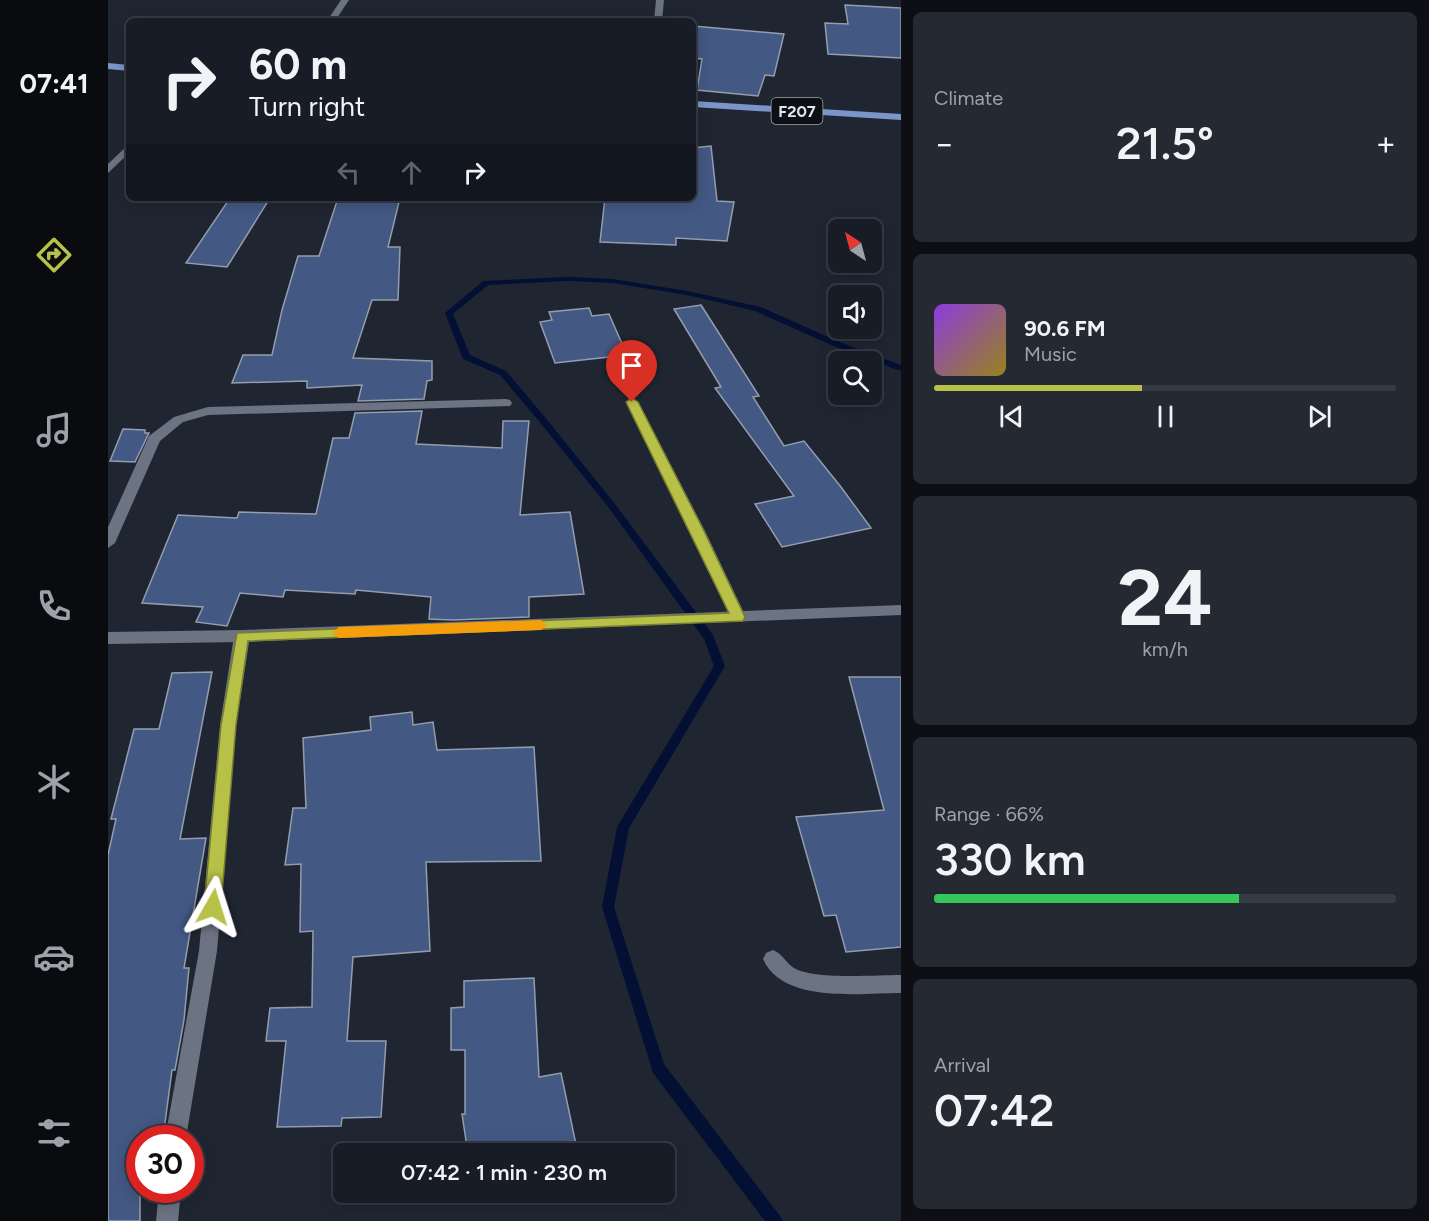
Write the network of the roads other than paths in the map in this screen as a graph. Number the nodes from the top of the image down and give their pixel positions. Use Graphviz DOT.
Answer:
graph roads {
  1 [pos="345,0"];
  2 [pos="660,0"];
  3 [pos="333,18"];
  4 [pos="658,18"];
  5 [pos="108,66"];
  6 [pos="126,68"];
  7 [pos="696,104"];
  8 [pos="901,117"];
  9 [pos="126,150"];
  10 [pos="108,170"];
  11 [pos="632,402"];
  12 [pos="506,404"];
  13 [pos="108,543"];
  14 [pos="901,610"];
  15 [pos="738,617"];
  16 [pos="242,636"];
  17 [pos="108,638"];
  18 [pos="773,958"];
  19 [pos="901,984"];
  20 [pos="177,1125"];
  21 [pos="169,1203"];
  22 [pos="167,1221"];
  1 -- 3 [label="street"];
  2 -- 4 [label="street"];
  5 -- 6 [label="main road"];
  7 -- 8 [label="main road, F207"];
  9 -- 10 [label="street"];
  11 -- 15 [label="street"];
  12 -- 13 [label="street"];
  14 -- 15 [label="street"];
  15 -- 16 [label="street"];
  16 -- 17 [label="street"];
  16 -- 20 [label="street"];
  18 -- 19 [label="street"];
  21 -- 22 [label="street"];
}
